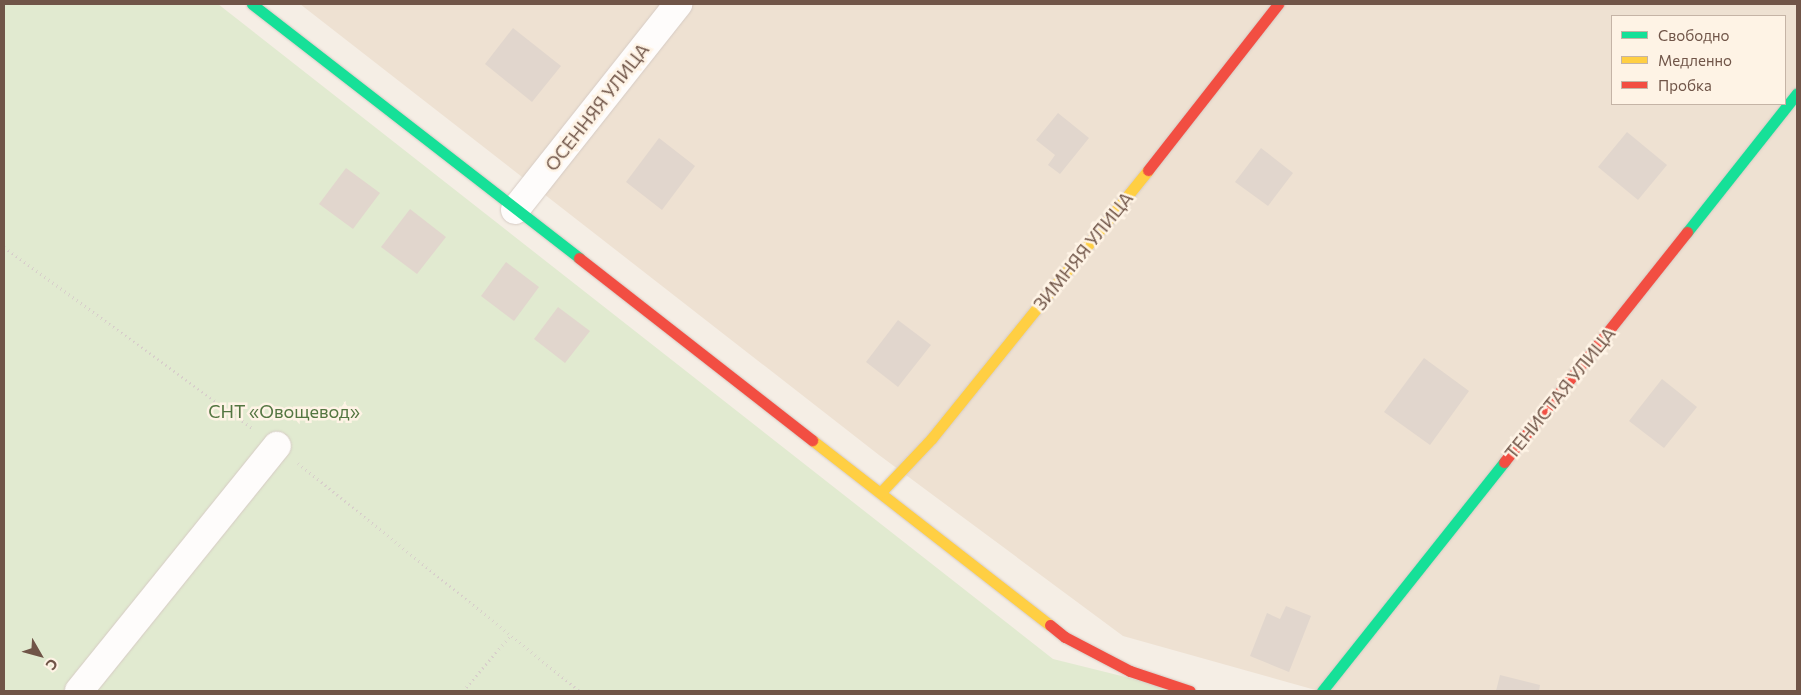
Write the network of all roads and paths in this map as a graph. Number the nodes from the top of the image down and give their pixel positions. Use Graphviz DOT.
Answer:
graph roads {
  1 [pos="252,4"];
  2 [pos="678,4"];
  3 [pos="1278,4"];
  4 [pos="1797,93"];
  5 [pos="515,210"];
  6 [pos="277,446"];
  7 [pos="881,492"];
  8 [pos="511,635"];
  9 [pos="79,691"];
  10 [pos="463,691"];
  11 [pos="1190,691"];
  12 [pos="1322,691"];
  1 -- 5 [label="street"];
  2 -- 5 [label="street, ОСЕННЯЯ УЛИЦА"];
  3 -- 7 [label="street, ЗИМНЯЯ УЛИЦА"];
  4 -- 12 [label="street, ТЕНИСТАЯ УЛИЦА"];
  5 -- 7 [label="street"];
  6 -- 9 [label="street"];
  7 -- 11 [label="street"];
  8 -- 10 [label="path"];
}
